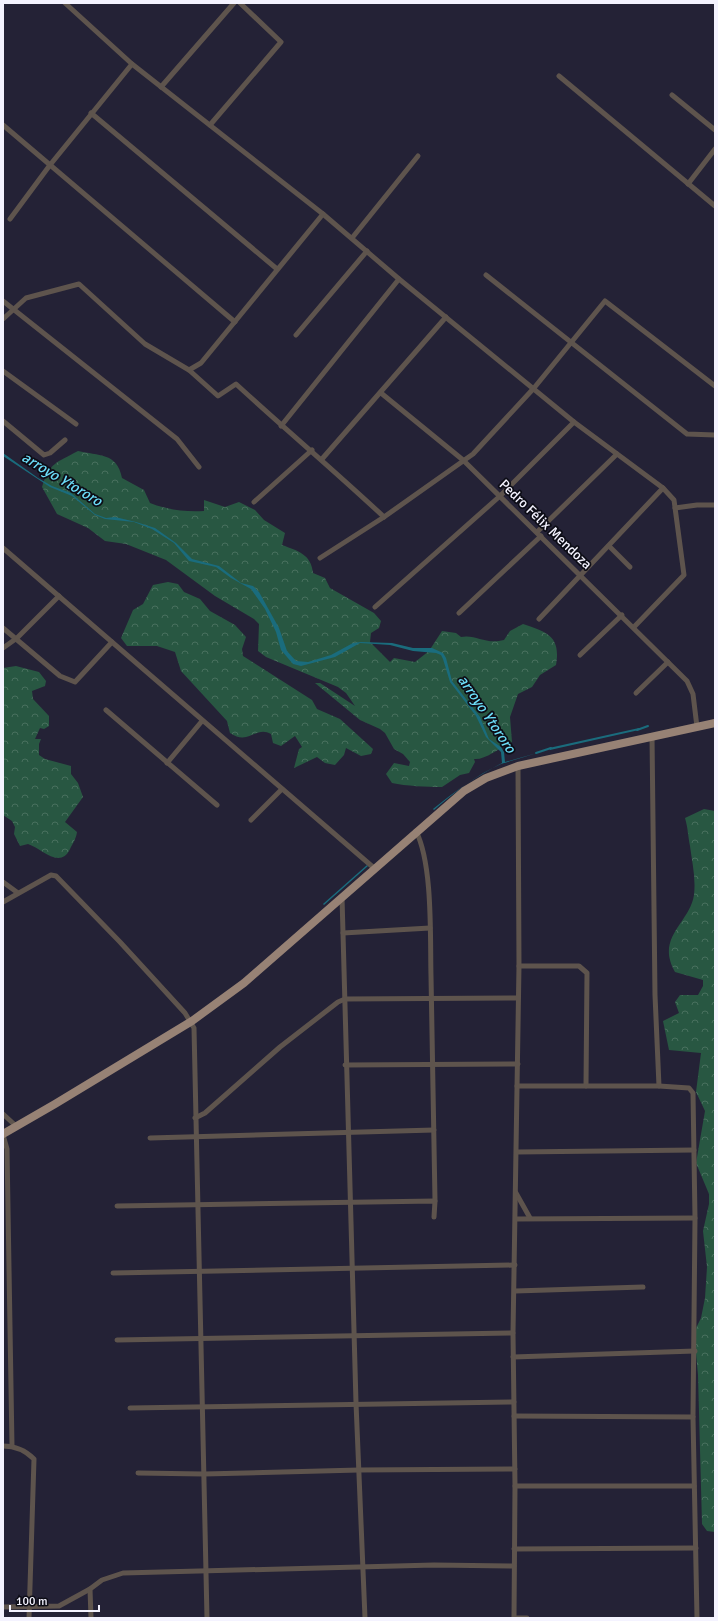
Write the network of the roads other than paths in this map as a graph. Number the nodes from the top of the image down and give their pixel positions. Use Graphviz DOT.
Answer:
graph roads {
  1 [pos="65,3"];
  2 [pos="234,3"];
  3 [pos="240,3"];
  4 [pos="132,64"];
  5 [pos="559,76"];
  6 [pos="161,86"];
  7 [pos="672,95"];
  8 [pos="91,113"];
  9 [pos="3,125"];
  10 [pos="210,126"];
  11 [pos="715,130"];
  12 [pos="715,149"];
  13 [pos="418,156"];
  14 [pos="50,165"];
  15 [pos="688,184"];
  16 [pos="715,206"];
  17 [pos="323,214"];
  18 [pos="10,219"];
  19 [pos="352,238"];
  20 [pos="367,251"];
  21 [pos="277,269"];
  22 [pos="486,275"];
  23 [pos="399,279"];
  24 [pos="3,301"];
  25 [pos="13,309"];
  26 [pos="446,317"];
  27 [pos="3,319"];
  28 [pos="235,322"];
  29 [pos="296,335"];
  30 [pos="571,341"];
  31 [pos="3,370"];
  32 [pos="189,370"];
  33 [pos="715,386"];
  34 [pos="534,388"];
  35 [pos="381,393"];
  36 [pos="3,421"];
  37 [pos="574,422"];
  38 [pos="76,424"];
  39 [pos="281,426"];
  40 [pos="715,435"];
  41 [pos="65,440"];
  42 [pos="312,450"];
  43 [pos="617,454"];
  44 [pos="322,459"];
  45 [pos="463,460"];
  46 [pos="199,467"];
  47 [pos="664,488"];
  48 [pos="500,496"];
  49 [pos="254,502"];
  50 [pos="715,505"];
  51 [pos="675,508"];
  52 [pos="384,517"];
  53 [pos="539,534"];
  54 [pos="609,546"];
  55 [pos="3,548"];
  56 [pos="320,558"];
  57 [pos="630,567"];
  58 [pos="581,575"];
  59 [pos="59,596"];
  60 [pos="375,607"];
  61 [pos="459,613"];
  62 [pos="622,615"];
  63 [pos="539,618"];
  64 [pos="634,627"];
  65 [pos="3,628"];
  66 [pos="16,638"];
  67 [pos="112,642"];
  68 [pos="3,648"];
  69 [pos="580,655"];
  70 [pos="668,662"];
  71 [pos="636,693"];
  72 [pos="106,710"];
  73 [pos="202,720"];
  74 [pos="715,723"];
  75 [pos="697,727"];
  76 [pos="652,736"];
  77 [pos="167,763"];
  78 [pos="518,766"];
  79 [pos="282,789"];
  80 [pos="217,805"];
  81 [pos="251,820"];
  82 [pos="416,832"];
  83 [pos="374,868"];
  84 [pos="3,882"];
  85 [pos="18,893"];
  86 [pos="342,896"];
  87 [pos="3,902"];
  88 [pos="430,928"];
  89 [pos="343,933"];
  90 [pos="519,966"];
  91 [pos="518,998"];
  92 [pos="345,999"];
  93 [pos="431,999"];
  94 [pos="192,1022"];
  95 [pos="433,1064"];
  96 [pos="518,1064"];
  97 [pos="345,1065"];
  98 [pos="517,1086"];
  99 [pos="586,1086"];
  100 [pos="658,1086"];
  101 [pos="3,1114"];
  102 [pos="195,1118"];
  103 [pos="16,1126"];
  104 [pos="434,1130"];
  105 [pos="348,1132"];
  106 [pos="3,1134"];
  107 [pos="196,1137"];
  108 [pos="150,1138"];
  109 [pos="694,1150"];
  110 [pos="517,1152"];
  111 [pos="516,1193"];
  112 [pos="435,1201"];
  113 [pos="351,1202"];
  114 [pos="198,1204"];
  115 [pos="117,1206"];
  116 [pos="434,1217"];
  117 [pos="530,1218"];
  118 [pos="695,1218"];
  119 [pos="516,1219"];
  120 [pos="515,1265"];
  121 [pos="352,1268"];
  122 [pos="198,1272"];
  123 [pos="113,1273"];
  124 [pos="643,1287"];
  125 [pos="515,1291"];
  126 [pos="514,1333"];
  127 [pos="354,1335"];
  128 [pos="200,1339"];
  129 [pos="117,1340"];
  130 [pos="695,1351"];
  131 [pos="513,1357"];
  132 [pos="514,1402"];
  133 [pos="356,1403"];
  134 [pos="201,1407"];
  135 [pos="130,1408"];
  136 [pos="514,1416"];
  137 [pos="693,1417"];
  138 [pos="3,1446"];
  139 [pos="12,1446"];
  140 [pos="515,1469"];
  141 [pos="359,1470"];
  142 [pos="138,1473"];
  143 [pos="204,1474"];
  144 [pos="515,1486"];
  145 [pos="694,1486"];
  146 [pos="696,1548"];
  147 [pos="514,1549"];
  148 [pos="514,1566"];
  149 [pos="362,1567"];
  150 [pos="206,1570"];
  151 [pos="90,1588"];
  152 [pos="30,1606"];
  153 [pos="3,1607"];
  154 [pos="29,1618"];
  155 [pos="91,1618"];
  156 [pos="207,1618"];
  157 [pos="365,1618"];
  158 [pos="514,1618"];
  159 [pos="527,1618"];
  160 [pos="697,1618"];
  1 -- 4 [label="street"];
  2 -- 6 [label="street"];
  3 -- 10 [label="street"];
  4 -- 6 [label="street"];
  4 -- 8 [label="street"];
  5 -- 15 [label="street"];
  6 -- 10 [label="street"];
  7 -- 11 [label="street"];
  8 -- 14 [label="street"];
  8 -- 21 [label="street"];
  9 -- 14 [label="street"];
  10 -- 17 [label="street"];
  12 -- 15 [label="street"];
  13 -- 19 [label="street"];
  14 -- 18 [label="street"];
  14 -- 28 [label="street"];
  15 -- 16 [label="street"];
  17 -- 19 [label="street"];
  17 -- 21 [label="street"];
  19 -- 20 [label="street"];
  20 -- 23 [label="street"];
  20 -- 29 [label="street"];
  21 -- 28 [label="street"];
  22 -- 30 [label="street"];
  23 -- 26 [label="street"];
  23 -- 39 [label="street"];
  24 -- 25 [label="street"];
  25 -- 27 [label="street"];
  25 -- 32 [label="street"];
  25 -- 46 [label="street"];
  26 -- 34 [label="street"];
  26 -- 35 [label="street"];
  28 -- 32 [label="street"];
  30 -- 33 [label="street"];
  30 -- 34 [label="street"];
  30 -- 40 [label="street"];
  31 -- 38 [label="street"];
  32 -- 39 [label="street"];
  34 -- 37 [label="street"];
  34 -- 45 [label="street"];
  35 -- 44 [label="street"];
  35 -- 45 [label="street, Pedro Félix Mendoza"];
  36 -- 41 [label="street"];
  37 -- 43 [label="street"];
  37 -- 48 [label="street"];
  39 -- 42 [label="street"];
  42 -- 44 [label="street"];
  42 -- 49 [label="street"];
  43 -- 47 [label="street"];
  43 -- 53 [label="street"];
  44 -- 52 [label="street"];
  45 -- 48 [label="street, Pedro Félix Mendoza"];
  45 -- 52 [label="street"];
  47 -- 51 [label="street"];
  47 -- 54 [label="street"];
  48 -- 53 [label="street, Pedro Félix Mendoza"];
  48 -- 60 [label="street"];
  50 -- 51 [label="street"];
  51 -- 64 [label="street"];
  52 -- 56 [label="street"];
  53 -- 58 [label="street, Pedro Félix Mendoza"];
  53 -- 61 [label="street"];
  54 -- 57 [label="street"];
  54 -- 58 [label="street"];
  55 -- 59 [label="street"];
  58 -- 62 [label="street, Pedro Félix Mendoza"];
  58 -- 63 [label="street"];
  59 -- 66 [label="street"];
  59 -- 67 [label="street"];
  62 -- 64 [label="street, Pedro Félix Mendoza"];
  62 -- 69 [label="street"];
  64 -- 70 [label="street, Pedro Félix Mendoza"];
  65 -- 66 [label="street"];
  66 -- 67 [label="street"];
  66 -- 68 [label="street"];
  67 -- 73 [label="street"];
  70 -- 71 [label="street"];
  70 -- 75 [label="street, Pedro Félix Mendoza"];
  72 -- 77 [label="street"];
  73 -- 77 [label="street"];
  73 -- 79 [label="street"];
  74 -- 75 [label="main road"];
  75 -- 76 [label="main road"];
  76 -- 78 [label="main road"];
  76 -- 100 [label="street"];
  77 -- 80 [label="street"];
  78 -- 82 [label="main road"];
  78 -- 90 [label="street"];
  79 -- 81 [label="street"];
  79 -- 83 [label="street"];
  82 -- 83 [label="main road"];
  82 -- 88 [label="street"];
  83 -- 86 [label="main road"];
  84 -- 85 [label="street"];
  85 -- 87 [label="street"];
  85 -- 94 [label="street"];
  86 -- 89 [label="street"];
  86 -- 94 [label="main road"];
  88 -- 89 [label="street"];
  88 -- 93 [label="street"];
  89 -- 92 [label="street"];
  90 -- 91 [label="street"];
  90 -- 99 [label="street"];
  91 -- 93 [label="street"];
  91 -- 96 [label="street"];
  92 -- 93 [label="street"];
  92 -- 97 [label="street"];
  92 -- 102 [label="street"];
  93 -- 95 [label="street"];
  94 -- 102 [label="street"];
  94 -- 103 [label="main road"];
  95 -- 96 [label="street"];
  95 -- 97 [label="street"];
  95 -- 104 [label="street"];
  96 -- 98 [label="street"];
  97 -- 105 [label="street"];
  98 -- 99 [label="street"];
  98 -- 110 [label="street"];
  99 -- 100 [label="street"];
  100 -- 109 [label="street"];
  101 -- 103 [label="street"];
  102 -- 107 [label="street"];
  103 -- 106 [label="main road"];
  104 -- 105 [label="street"];
  104 -- 112 [label="street"];
  105 -- 107 [label="street"];
  105 -- 113 [label="street"];
  106 -- 139 [label="street"];
  107 -- 108 [label="street"];
  107 -- 114 [label="street"];
  109 -- 110 [label="street"];
  109 -- 118 [label="street"];
  110 -- 111 [label="street"];
  111 -- 117 [label="street"];
  111 -- 119 [label="street"];
  112 -- 113 [label="street"];
  112 -- 116 [label="street"];
  113 -- 114 [label="street"];
  113 -- 121 [label="street"];
  114 -- 115 [label="street"];
  114 -- 122 [label="street"];
  117 -- 118 [label="street"];
  117 -- 119 [label="street"];
  118 -- 130 [label="street"];
  119 -- 120 [label="street"];
  120 -- 121 [label="street"];
  120 -- 125 [label="street"];
  121 -- 122 [label="street"];
  121 -- 127 [label="street"];
  122 -- 123 [label="street"];
  122 -- 128 [label="street"];
  124 -- 125 [label="street"];
  125 -- 126 [label="street"];
  126 -- 127 [label="street"];
  126 -- 131 [label="street"];
  127 -- 128 [label="street"];
  127 -- 133 [label="street"];
  128 -- 129 [label="street"];
  128 -- 134 [label="street"];
  130 -- 131 [label="street"];
  130 -- 137 [label="street"];
  131 -- 132 [label="street"];
  132 -- 133 [label="street"];
  132 -- 136 [label="street"];
  133 -- 134 [label="street"];
  133 -- 141 [label="street"];
  134 -- 135 [label="street"];
  134 -- 143 [label="street"];
  136 -- 137 [label="street"];
  136 -- 140 [label="street"];
  137 -- 145 [label="street"];
  138 -- 139 [label="street"];
  139 -- 152 [label="street"];
  140 -- 141 [label="street"];
  140 -- 144 [label="street"];
  141 -- 143 [label="street"];
  141 -- 149 [label="street"];
  142 -- 143 [label="street"];
  143 -- 150 [label="street"];
  144 -- 145 [label="street"];
  144 -- 147 [label="street"];
  145 -- 146 [label="street"];
  146 -- 147 [label="street"];
  146 -- 160 [label="street"];
  147 -- 148 [label="street"];
  148 -- 149 [label="street"];
  148 -- 158 [label="street"];
  149 -- 150 [label="street"];
  149 -- 157 [label="street"];
  150 -- 151 [label="street"];
  150 -- 156 [label="street"];
  151 -- 152 [label="street"];
  151 -- 155 [label="street"];
  152 -- 153 [label="street"];
  152 -- 154 [label="street"];
  158 -- 159 [label="street"];
}
